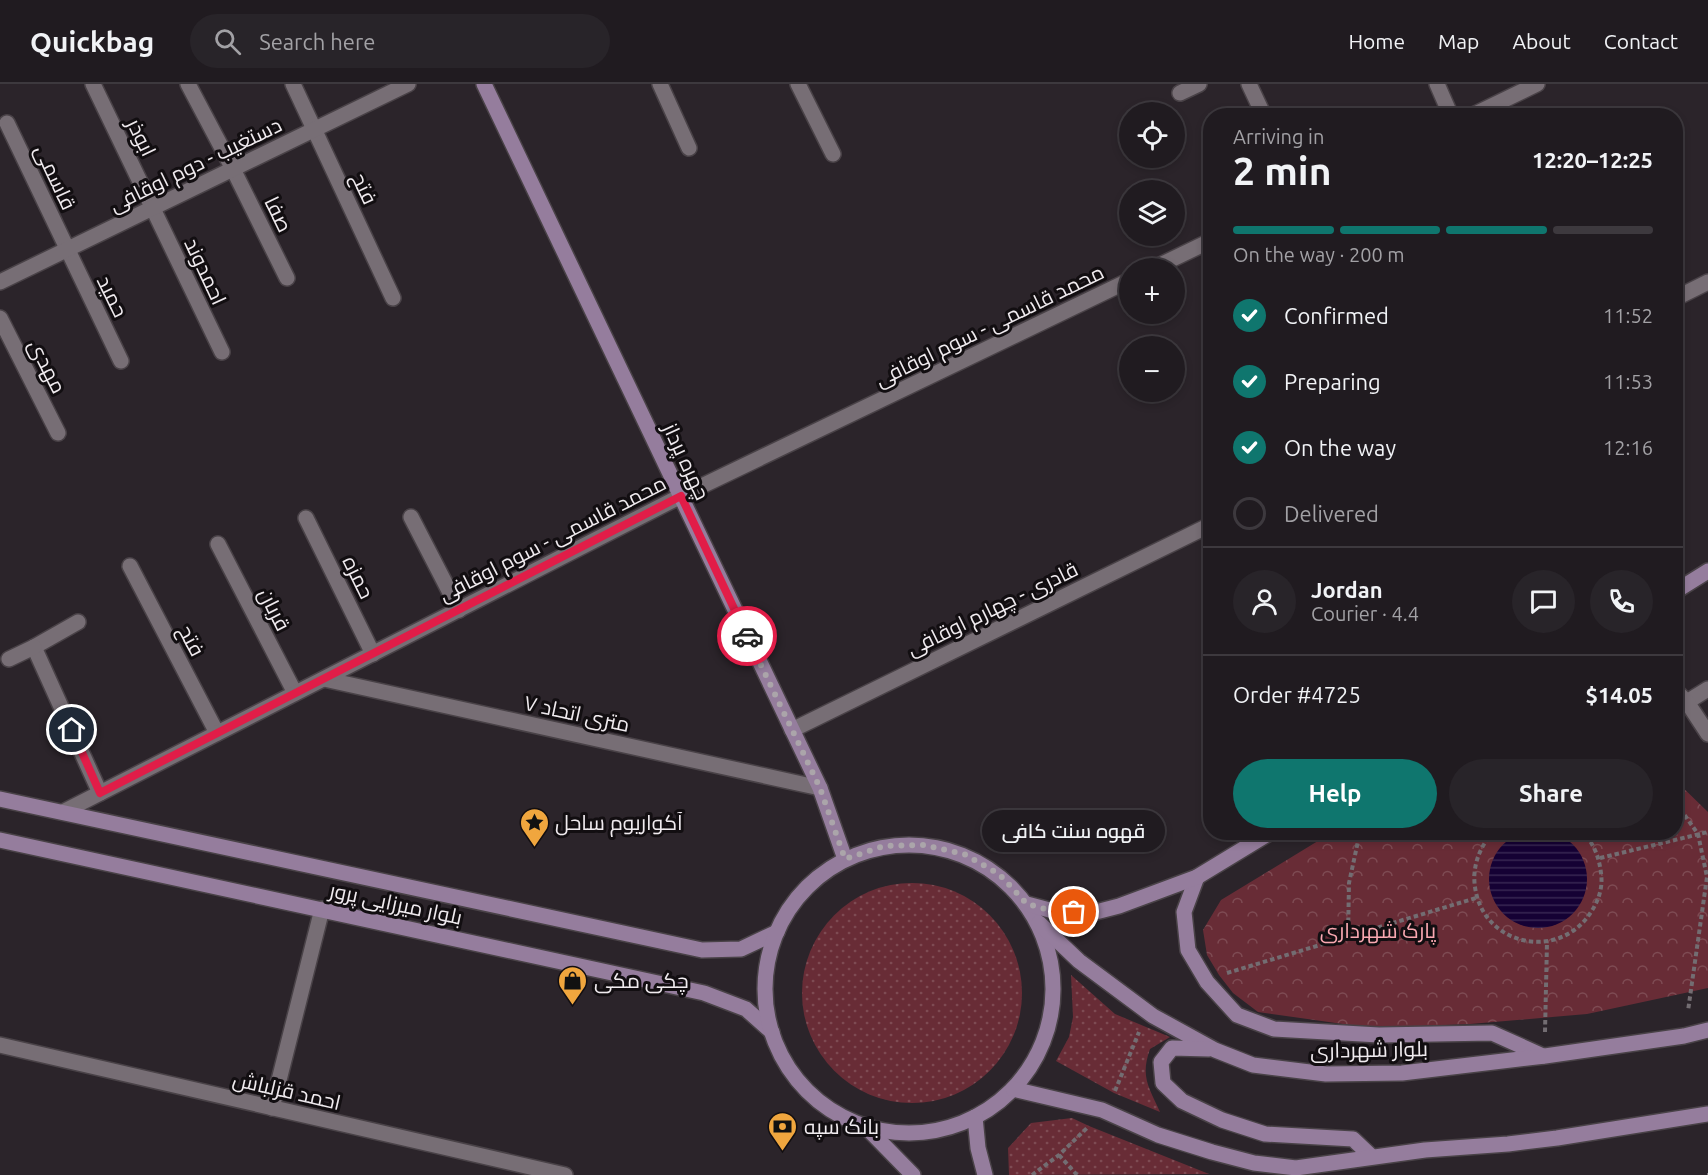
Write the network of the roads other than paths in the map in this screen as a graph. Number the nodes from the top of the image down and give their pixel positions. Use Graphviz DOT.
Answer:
graph roads {
  1 [pos="93,84"];
  2 [pos="188,84"];
  3 [pos="293,84"];
  4 [pos="408,84"];
  5 [pos="484,84"];
  6 [pos="660,84"];
  7 [pos="798,84"];
  8 [pos="1198,84"];
  9 [pos="1249,84"];
  10 [pos="1437,84"];
  11 [pos="1537,84"];
  12 [pos="1180,93"];
  13 [pos="1260,108"];
  14 [pos="1447,108"];
  15 [pos="1488,108"];
  16 [pos="7,123"];
  17 [pos="314,129"];
  18 [pos="689,148"];
  19 [pos="833,154"];
  20 [pos="233,169"];
  21 [pos="153,208"];
  22 [pos="1203,244"];
  23 [pos="66,249"];
  24 [pos="1175,258"];
  25 [pos="287,278"];
  26 [pos="0,282"];
  27 [pos="1708,282"];
  28 [pos="1119,285"];
  29 [pos="1683,294"];
  30 [pos="393,298"];
  31 [pos="0,318"];
  32 [pos="222,352"];
  33 [pos="121,361"];
  34 [pos="58,433"];
  35 [pos="681,496"];
  36 [pos="411,517"];
  37 [pos="306,518"];
  38 [pos="1203,528"];
  39 [pos="218,544"];
  40 [pos="129,566"];
  41 [pos="1708,571"];
  42 [pos="1683,587"];
  43 [pos="459,610"];
  44 [pos="78,622"];
  45 [pos="34,647"];
  46 [pos="373,654"];
  47 [pos="9,659"];
  48 [pos="324,679"];
  49 [pos="1707,692"];
  50 [pos="295,693"];
  51 [pos="1683,698"];
  52 [pos="1687,702"];
  53 [pos="792,730"];
  54 [pos="217,734"];
  55 [pos="1708,734"];
  56 [pos="820,788"];
  57 [pos="100,793"];
  58 [pos="0,799"];
  59 [pos="63,812"];
  60 [pos="0,840"];
  61 [pos="1258,840"];
  62 [pos="845,859"];
  63 [pos="1197,877"];
  64 [pos="1027,904"];
  65 [pos="322,909"];
  66 [pos="1038,922"];
  67 [pos="777,932"];
  68 [pos="1708,1030"];
  69 [pos="772,1032"];
  70 [pos="0,1045"];
  71 [pos="1215,1050"];
  72 [pos="1545,1056"];
  73 [pos="1013,1089"];
  74 [pos="272,1108"];
  75 [pos="1708,1114"];
  76 [pos="975,1117"];
  77 [pos="865,1126"];
  78 [pos="1371,1156"];
  79 [pos="1296,1168"];
  80 [pos="565,1175"];
  81 [pos="913,1175"];
  82 [pos="985,1175"];
  83 [pos="1270,1175"];
  1 -- 21 [label="street, ابوذر"];
  2 -- 20 [label="street, صفا"];
  3 -- 17 [label="street, فتح"];
  4 -- 17 [label="street, دستغیب - دوم اوقافی"];
  5 -- 35 [label="main road, چهره پرداز"];
  6 -- 18 [label="street"];
  7 -- 19 [label="street"];
  8 -- 12 [label="street"];
  9 -- 13 [label="street"];
  10 -- 14 [label="street"];
  11 -- 15 [label="street"];
  16 -- 23 [label="street, قاسمی"];
  17 -- 20 [label="street, دستغیب - دوم اوقافی"];
  17 -- 30 [label="street, فتح"];
  20 -- 21 [label="street, دستغیب - دوم اوقافی"];
  20 -- 25 [label="street, صفا"];
  21 -- 23 [label="street, دستغیب - دوم اوقافی"];
  21 -- 32 [label="street, احمدوند"];
  22 -- 24 [label="street"];
  23 -- 26 [label="street, دستغیب - دوم اوقافی"];
  23 -- 33 [label="street, حمید"];
  27 -- 29 [label="street"];
  28 -- 35 [label="street, محمد قاسمی - سوم اوقافی"];
  31 -- 34 [label="street, مهدی"];
  35 -- 43 [label="street, محمد قاسمی - سوم اوقافی"];
  35 -- 53 [label="main road, چهره پرداز"];
  36 -- 43 [label="street"];
  37 -- 46 [label="street, حمزه"];
  38 -- 53 [label="street, قادری - چهارم اوقافی"];
  39 -- 50 [label="street, قربان"];
  40 -- 54 [label="street, فتح"];
  41 -- 42 [label="main road"];
  43 -- 46 [label="street, محمد قاسمی - سوم اوقافی"];
  44 -- 45 [label="street"];
  45 -- 47 [label="street"];
  45 -- 57 [label="street"];
  46 -- 48 [label="street, محمد قاسمی - سوم اوقافی"];
  48 -- 50 [label="street, محمد قاسمی - سوم اوقافی"];
  48 -- 56 [label="street, ۷ متری اتحاد"];
  49 -- 52 [label="street"];
  50 -- 54 [label="street, محمد قاسمی - سوم اوقافی"];
  51 -- 52 [label="street"];
  52 -- 55 [label="street"];
  53 -- 56 [label="main road, چهره پرداز"];
  54 -- 57 [label="street, محمد قاسمی - سوم اوقافی"];
  56 -- 62 [label="main road, چهره پرداز"];
  57 -- 59 [label="street, محمد قاسمی - سوم اوقافی"];
  58 -- 59 [label="main road, بلوار میرزایی پرور"];
  59 -- 67 [label="main road, بلوار میرزایی پرور"];
  60 -- 65 [label="main road, بلوار میرزایی پرور"];
  61 -- 63 [label="main road"];
  62 -- 64 [label="main road"];
  62 -- 67 [label="main road"];
  63 -- 64 [label="main road"];
  63 -- 72 [label="main road"];
  64 -- 66 [label="main road"];
  65 -- 69 [label="main road, بلوار میرزایی پرور"];
  65 -- 74 [label="street"];
  66 -- 71 [label="main road, بلوار شهرداری"];
  66 -- 73 [label="main road"];
  67 -- 69 [label="main road"];
  68 -- 72 [label="main road, بلوار شهرداری"];
  69 -- 77 [label="main road"];
  70 -- 74 [label="street, احمد قزلباش"];
  71 -- 72 [label="main road, بلوار شهرداری"];
  71 -- 78 [label="main road"];
  73 -- 76 [label="main road"];
  73 -- 79 [label="main road"];
  74 -- 80 [label="street, احمد قزلباش"];
  75 -- 78 [label="main road"];
  76 -- 77 [label="main road"];
  76 -- 82 [label="main road"];
  77 -- 81 [label="main road"];
  78 -- 79 [label="main road"];
  79 -- 83 [label="main road"];
}
